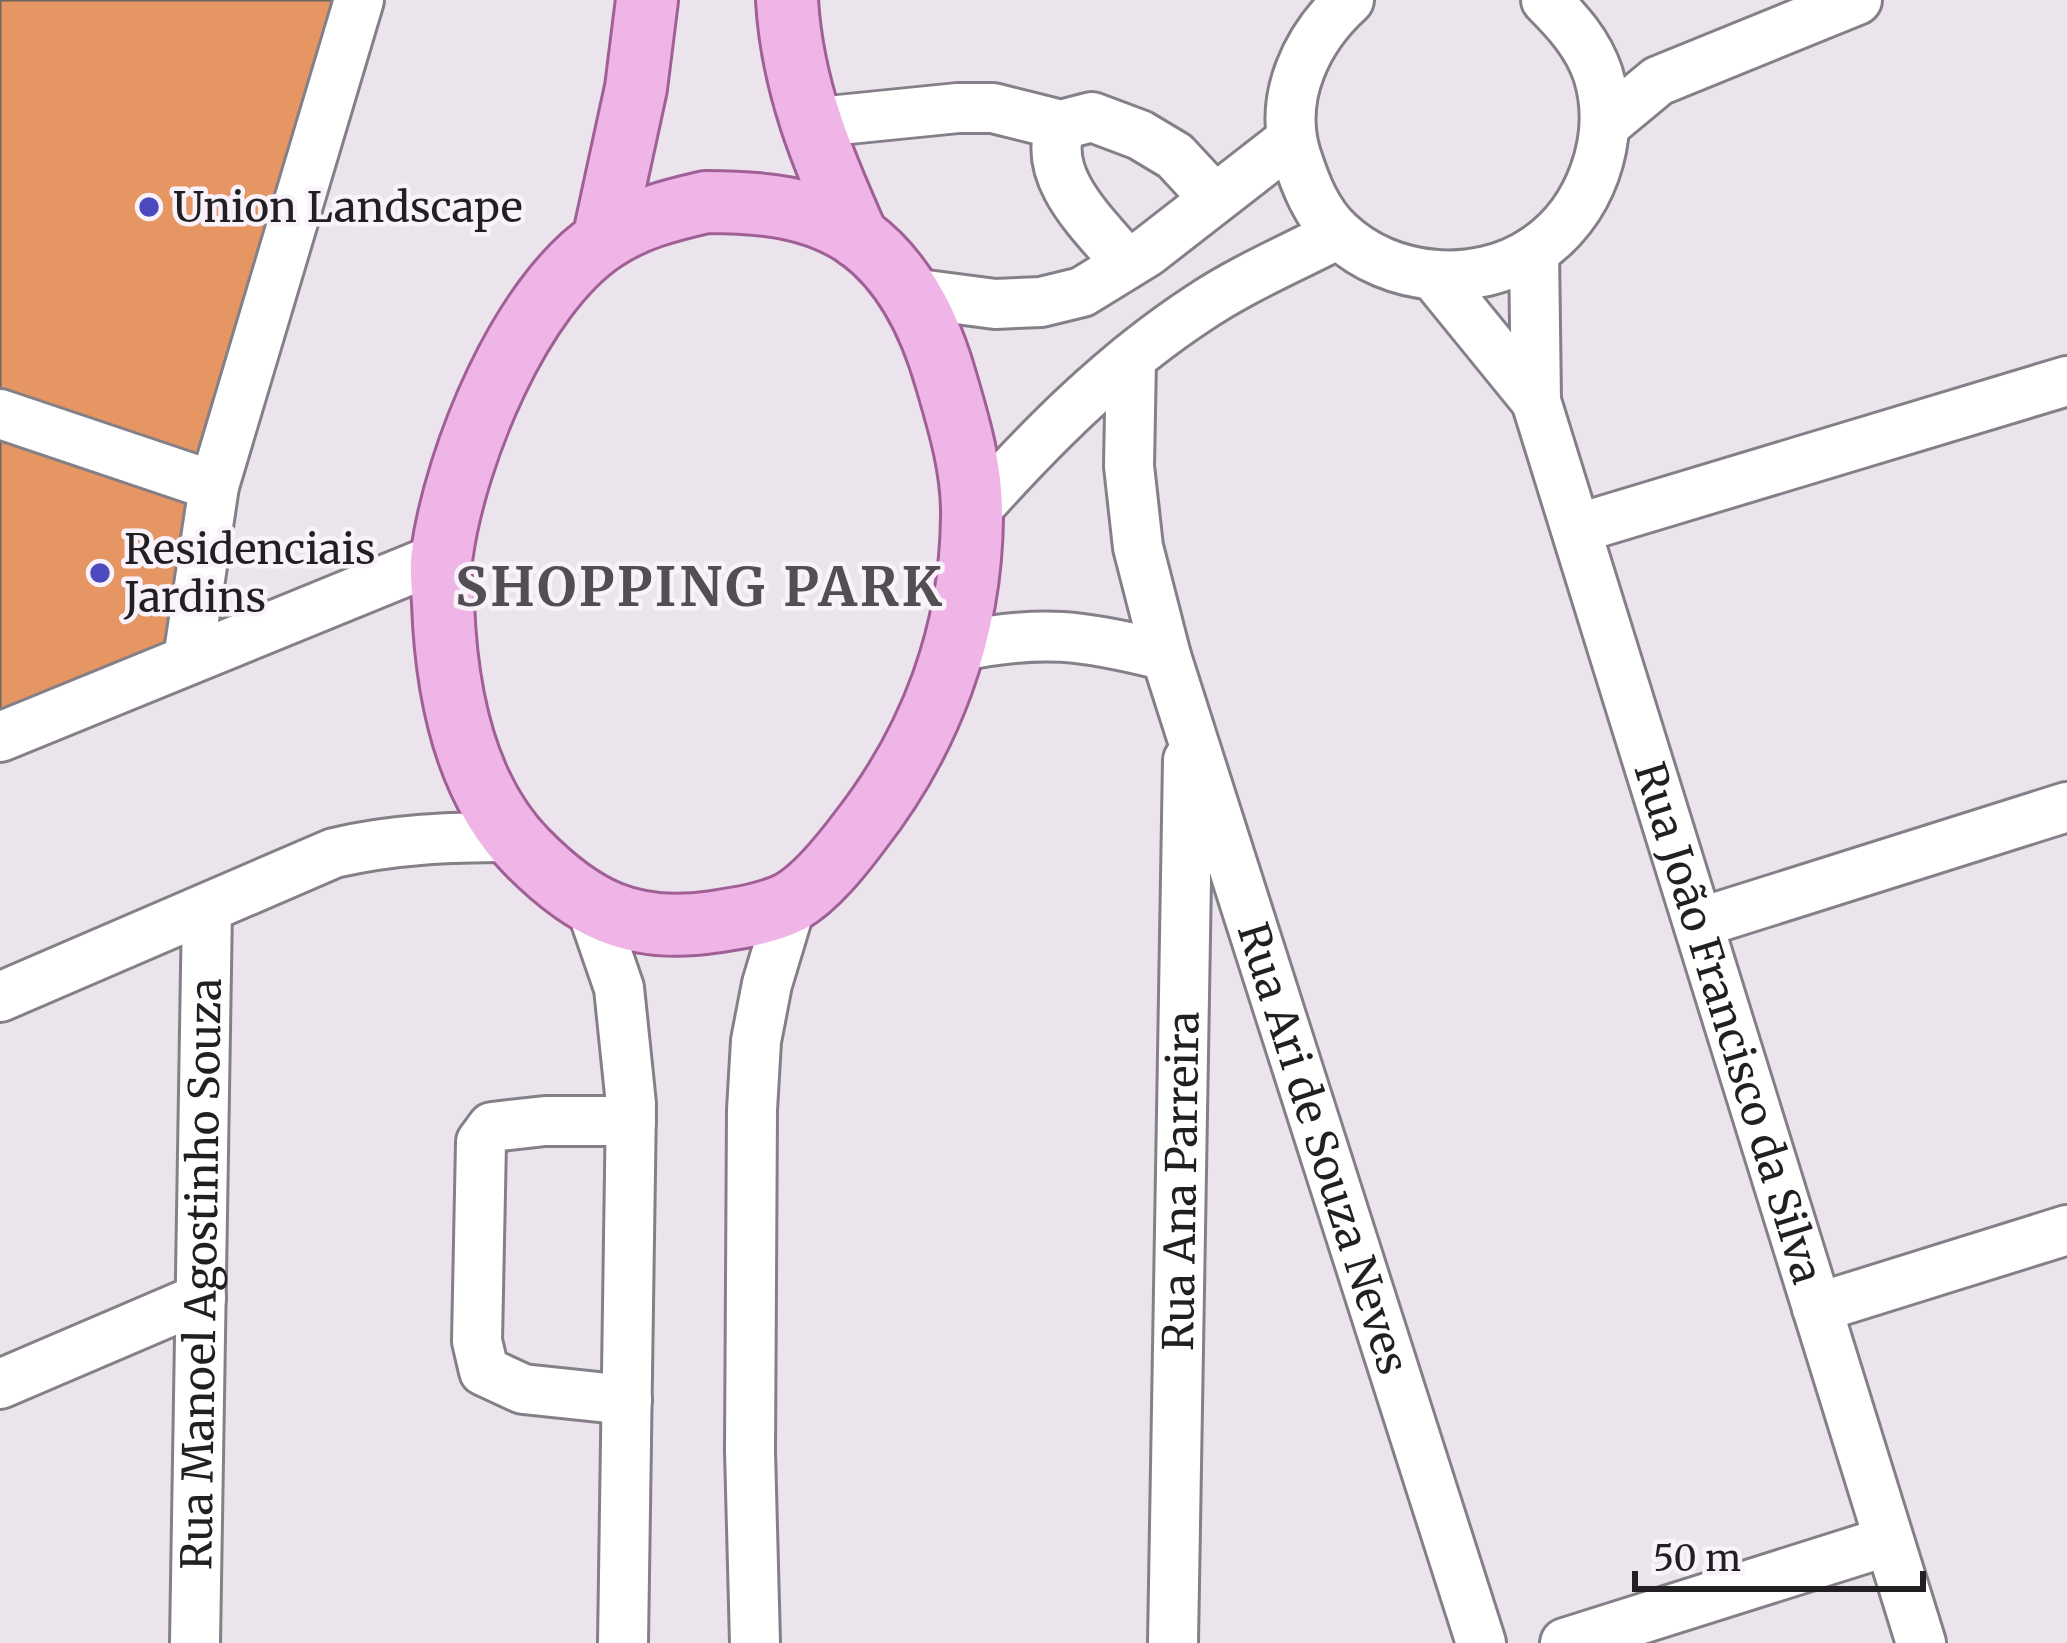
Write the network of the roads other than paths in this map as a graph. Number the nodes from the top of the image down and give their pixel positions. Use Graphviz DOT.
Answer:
graph roads {
  1 [pos="359,0"];
  2 [pos="647,0"];
  3 [pos="787,0"];
  4 [pos="1546,0"];
  5 [pos="1856,0"];
  6 [pos="1335,6"];
  7 [pos="809,123"];
  8 [pos="1061,125"];
  9 [pos="1605,125"];
  10 [pos="1291,140"];
  11 [pos="1214,198"];
  12 [pos="1339,234"];
  13 [pos="858,238"];
  14 [pos="603,240"];
  15 [pos="1534,251"];
  16 [pos="1127,264"];
  17 [pos="1435,277"];
  18 [pos="911,293"];
  19 [pos="1131,358"];
  20 [pos="2067,381"];
  21 [pos="1536,401"];
  22 [pos="0,414"];
  23 [pos="214,486"];
  24 [pos="973,514"];
  25 [pos="1576,529"];
  26 [pos="441,557"];
  27 [pos="957,647"];
  28 [pos="1166,656"];
  29 [pos="188,659"];
  30 [pos="1189,720"];
  31 [pos="0,737"];
  32 [pos="2067,808"];
  33 [pos="512,837"];
  34 [pos="792,902"];
  35 [pos="591,907"];
  36 [pos="207,908"];
  37 [pos="1699,922"];
  38 [pos="0,997"];
  39 [pos="631,1121"];
  40 [pos="2067,1230"];
  41 [pos="202,1298"];
  42 [pos="1816,1308"];
  43 [pos="0,1384"];
  44 [pos="626,1400"];
  45 [pos="1888,1541"];
  46 [pos="195,1643"];
  47 [pos="623,1643"];
  48 [pos="755,1643"];
  49 [pos="1173,1643"];
  50 [pos="1481,1643"];
  51 [pos="1565,1643"];
  52 [pos="1921,1643"];
  1 -- 23 [label="street"];
  2 -- 14 [label="main road"];
  3 -- 7 [label="main road"];
  4 -- 9 [label="street"];
  5 -- 9 [label="street"];
  6 -- 10 [label="street"];
  7 -- 8 [label="street"];
  7 -- 13 [label="main road"];
  8 -- 11 [label="street"];
  8 -- 16 [label="street"];
  9 -- 15 [label="street"];
  10 -- 11 [label="street"];
  10 -- 12 [label="street"];
  11 -- 16 [label="street"];
  12 -- 17 [label="street"];
  12 -- 19 [label="street"];
  13 -- 14 [label="main road"];
  13 -- 18 [label="main road"];
  14 -- 26 [label="main road"];
  15 -- 17 [label="street"];
  15 -- 21 [label="street, Rua João Francisco da Silva"];
  16 -- 18 [label="street"];
  17 -- 21 [label="street, Rua João Francisco da Silva"];
  18 -- 24 [label="main road"];
  19 -- 24 [label="street"];
  19 -- 28 [label="street, Rua Ari de Souza Neves"];
  20 -- 25 [label="street"];
  21 -- 25 [label="street, Rua João Francisco da Silva"];
  22 -- 23 [label="street"];
  23 -- 29 [label="street"];
  24 -- 27 [label="main road"];
  25 -- 37 [label="street, Rua João Francisco da Silva"];
  26 -- 29 [label="street"];
  26 -- 33 [label="main road"];
  27 -- 28 [label="street"];
  27 -- 34 [label="main road"];
  28 -- 30 [label="street, Rua Ari de Souza Neves"];
  29 -- 31 [label="street"];
  30 -- 49 [label="street, Rua Ana Parreira"];
  30 -- 50 [label="street, Rua Ari de Souza Neves"];
  32 -- 37 [label="street"];
  33 -- 35 [label="main road"];
  33 -- 36 [label="street"];
  34 -- 35 [label="main road"];
  34 -- 48 [label="street"];
  35 -- 39 [label="street"];
  36 -- 38 [label="street"];
  36 -- 41 [label="street, Rua Manoel Agostinho Souza"];
  37 -- 42 [label="street, Rua João Francisco da Silva"];
  39 -- 44 [label="street"];
  39 -- 44 [label="street"];
  40 -- 42 [label="street"];
  41 -- 43 [label="street"];
  41 -- 46 [label="street, Rua Manoel Agostinho Souza"];
  42 -- 45 [label="street, Rua João Francisco da Silva"];
  44 -- 47 [label="street"];
  45 -- 51 [label="street"];
  45 -- 52 [label="street, Rua João Francisco da Silva"];
}
